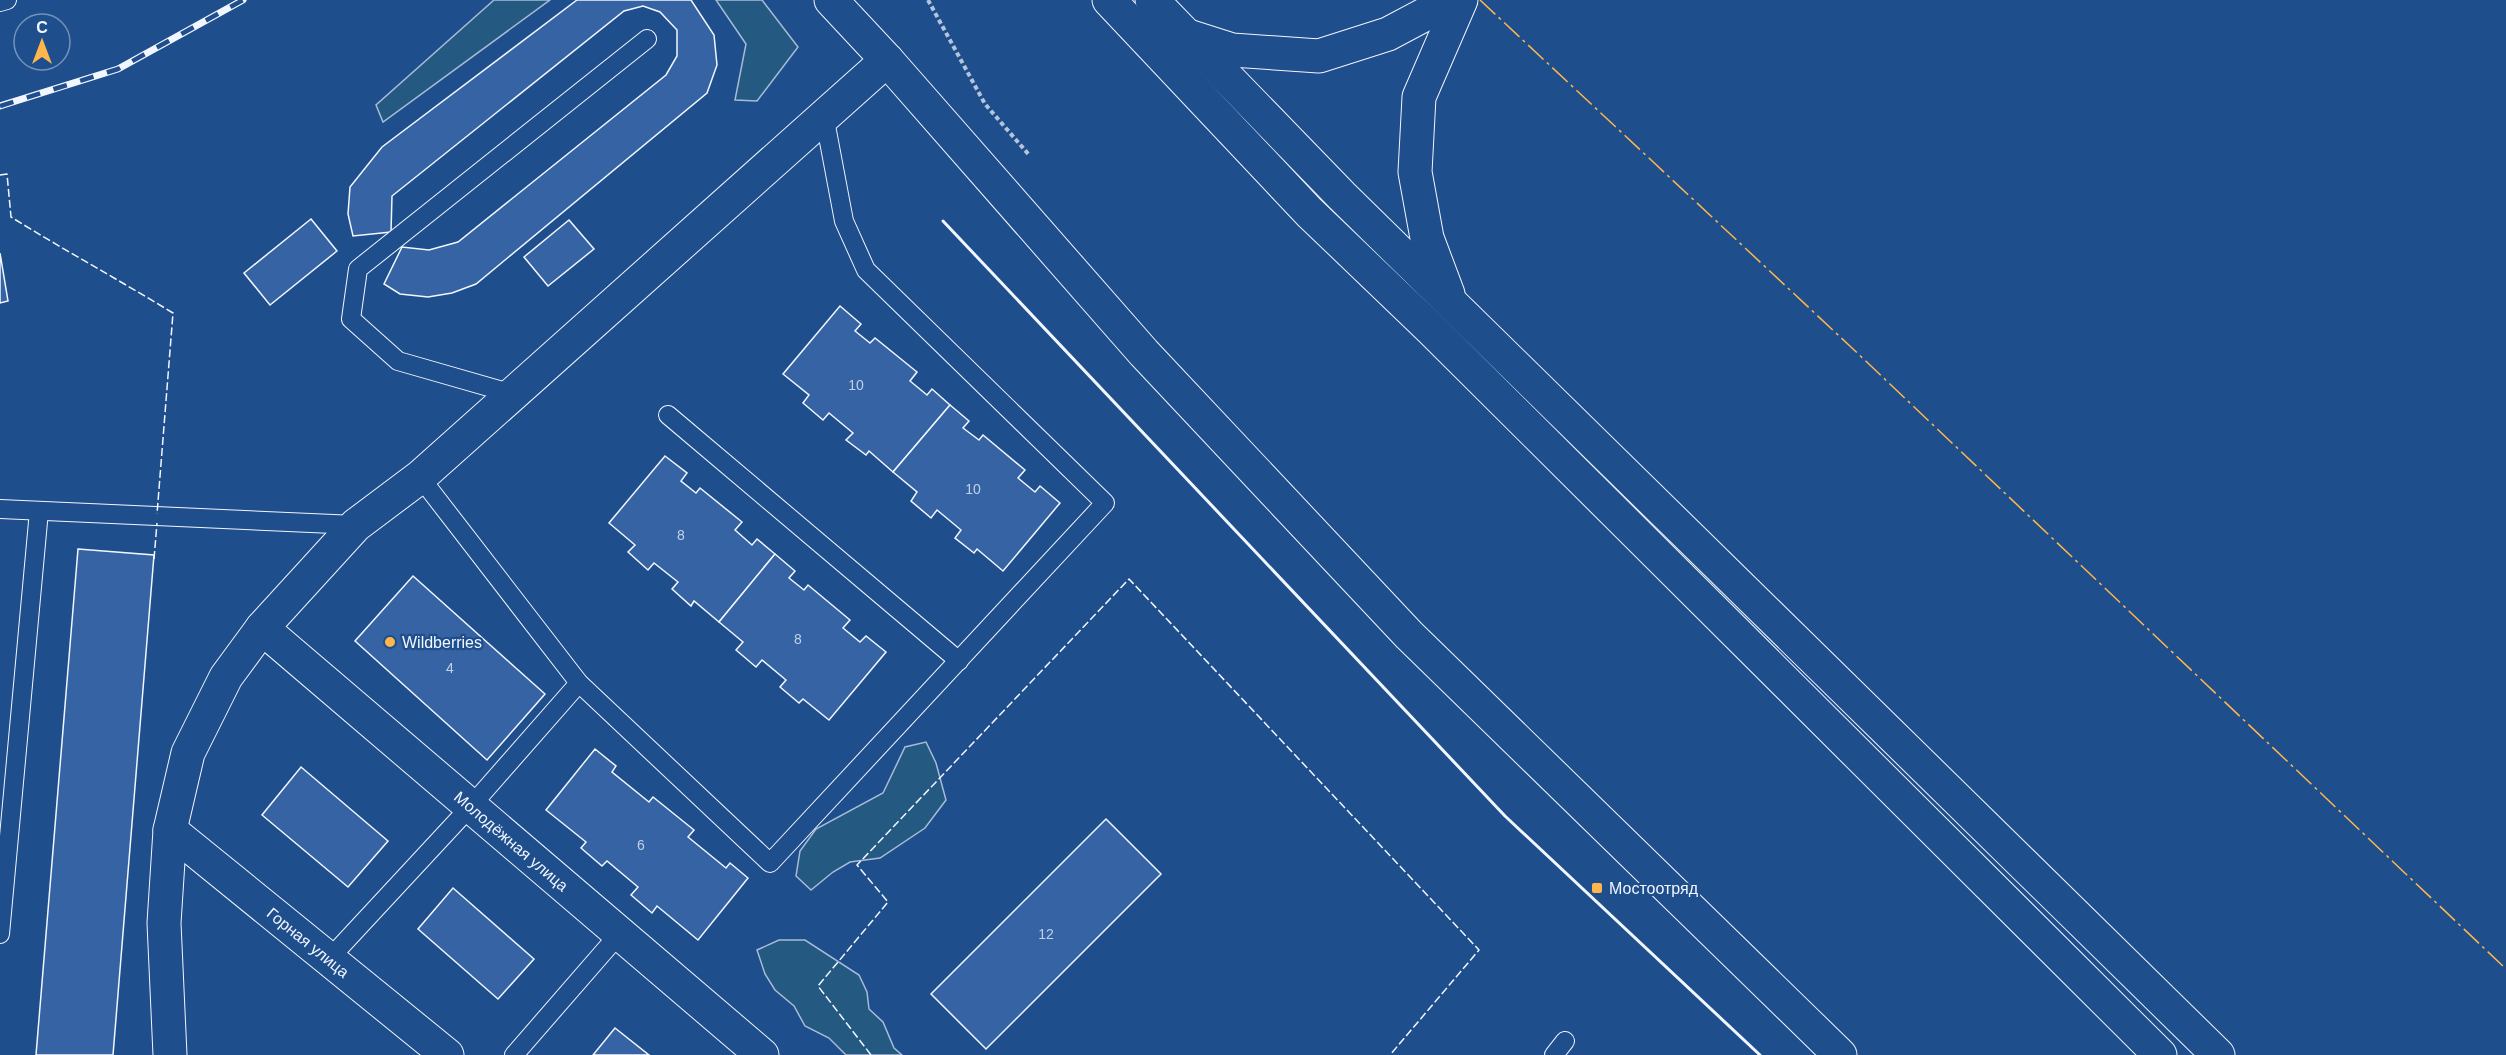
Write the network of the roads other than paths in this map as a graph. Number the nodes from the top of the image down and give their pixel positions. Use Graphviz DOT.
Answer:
graph roads {
  1 [pos="7,0"];
  2 [pos="831,0"];
  3 [pos="1109,0"];
  4 [pos="1152,0"];
  5 [pos="1452,0"];
  6 [pos="1461,0"];
  7 [pos="0,2"];
  8 [pos="1184,35"];
  9 [pos="646,39"];
  10 [pos="887,60"];
  11 [pos="825,115"];
  12 [pos="1452,304"];
  13 [pos="1431,329"];
  14 [pos="513,394"];
  15 [pos="668,415"];
  16 [pos="420,477"];
  17 [pos="0,509"];
  18 [pos="39,511"];
  19 [pos="356,525"];
  20 [pos="262,628"];
  21 [pos="959,661"];
  22 [pos="579,683"];
  23 [pos="471,806"];
  24 [pos="170,830"];
  25 [pos="620,933"];
  26 [pos="0,934"];
  27 [pos="329,959"];
  28 [pos="170,1055"];
  29 [pos="447,1055"];
  30 [pos="514,1055"];
  31 [pos="762,1055"];
  32 [pos="1840,1055"];
  33 [pos="2160,1055"];
  34 [pos="2218,1055"];
  1 -- 7 [label="lane"];
  2 -- 10 [label="main road"];
  3 -- 13 [label="main road"];
  4 -- 8 [label="main road"];
  5 -- 8 [label="main road"];
  6 -- 12 [label="main road"];
  8 -- 12 [label="main road"];
  9 -- 14 [label="lane"];
  10 -- 11 [label="main road"];
  10 -- 32 [label="main road"];
  11 -- 14 [label="main road"];
  11 -- 21 [label="lane"];
  12 -- 13 [label="lane"];
  12 -- 34 [label="main road"];
  13 -- 33 [label="main road"];
  14 -- 16 [label="main road"];
  15 -- 21 [label="lane"];
  16 -- 19 [label="main road"];
  16 -- 22 [label="lane"];
  17 -- 18 [label="lane"];
  18 -- 19 [label="lane"];
  18 -- 26 [label="lane"];
  19 -- 20 [label="main road"];
  20 -- 23 [label="main road, Молодёжная улица"];
  20 -- 24 [label="main road"];
  21 -- 22 [label="lane"];
  22 -- 23 [label="lane"];
  23 -- 25 [label="main road, Молодёжная улица"];
  23 -- 27 [label="lane"];
  24 -- 27 [label="main road, Горная улица"];
  24 -- 28 [label="main road"];
  25 -- 30 [label="lane"];
  25 -- 31 [label="main road, Молодёжная улица"];
  27 -- 29 [label="main road, Горная улица"];
}
